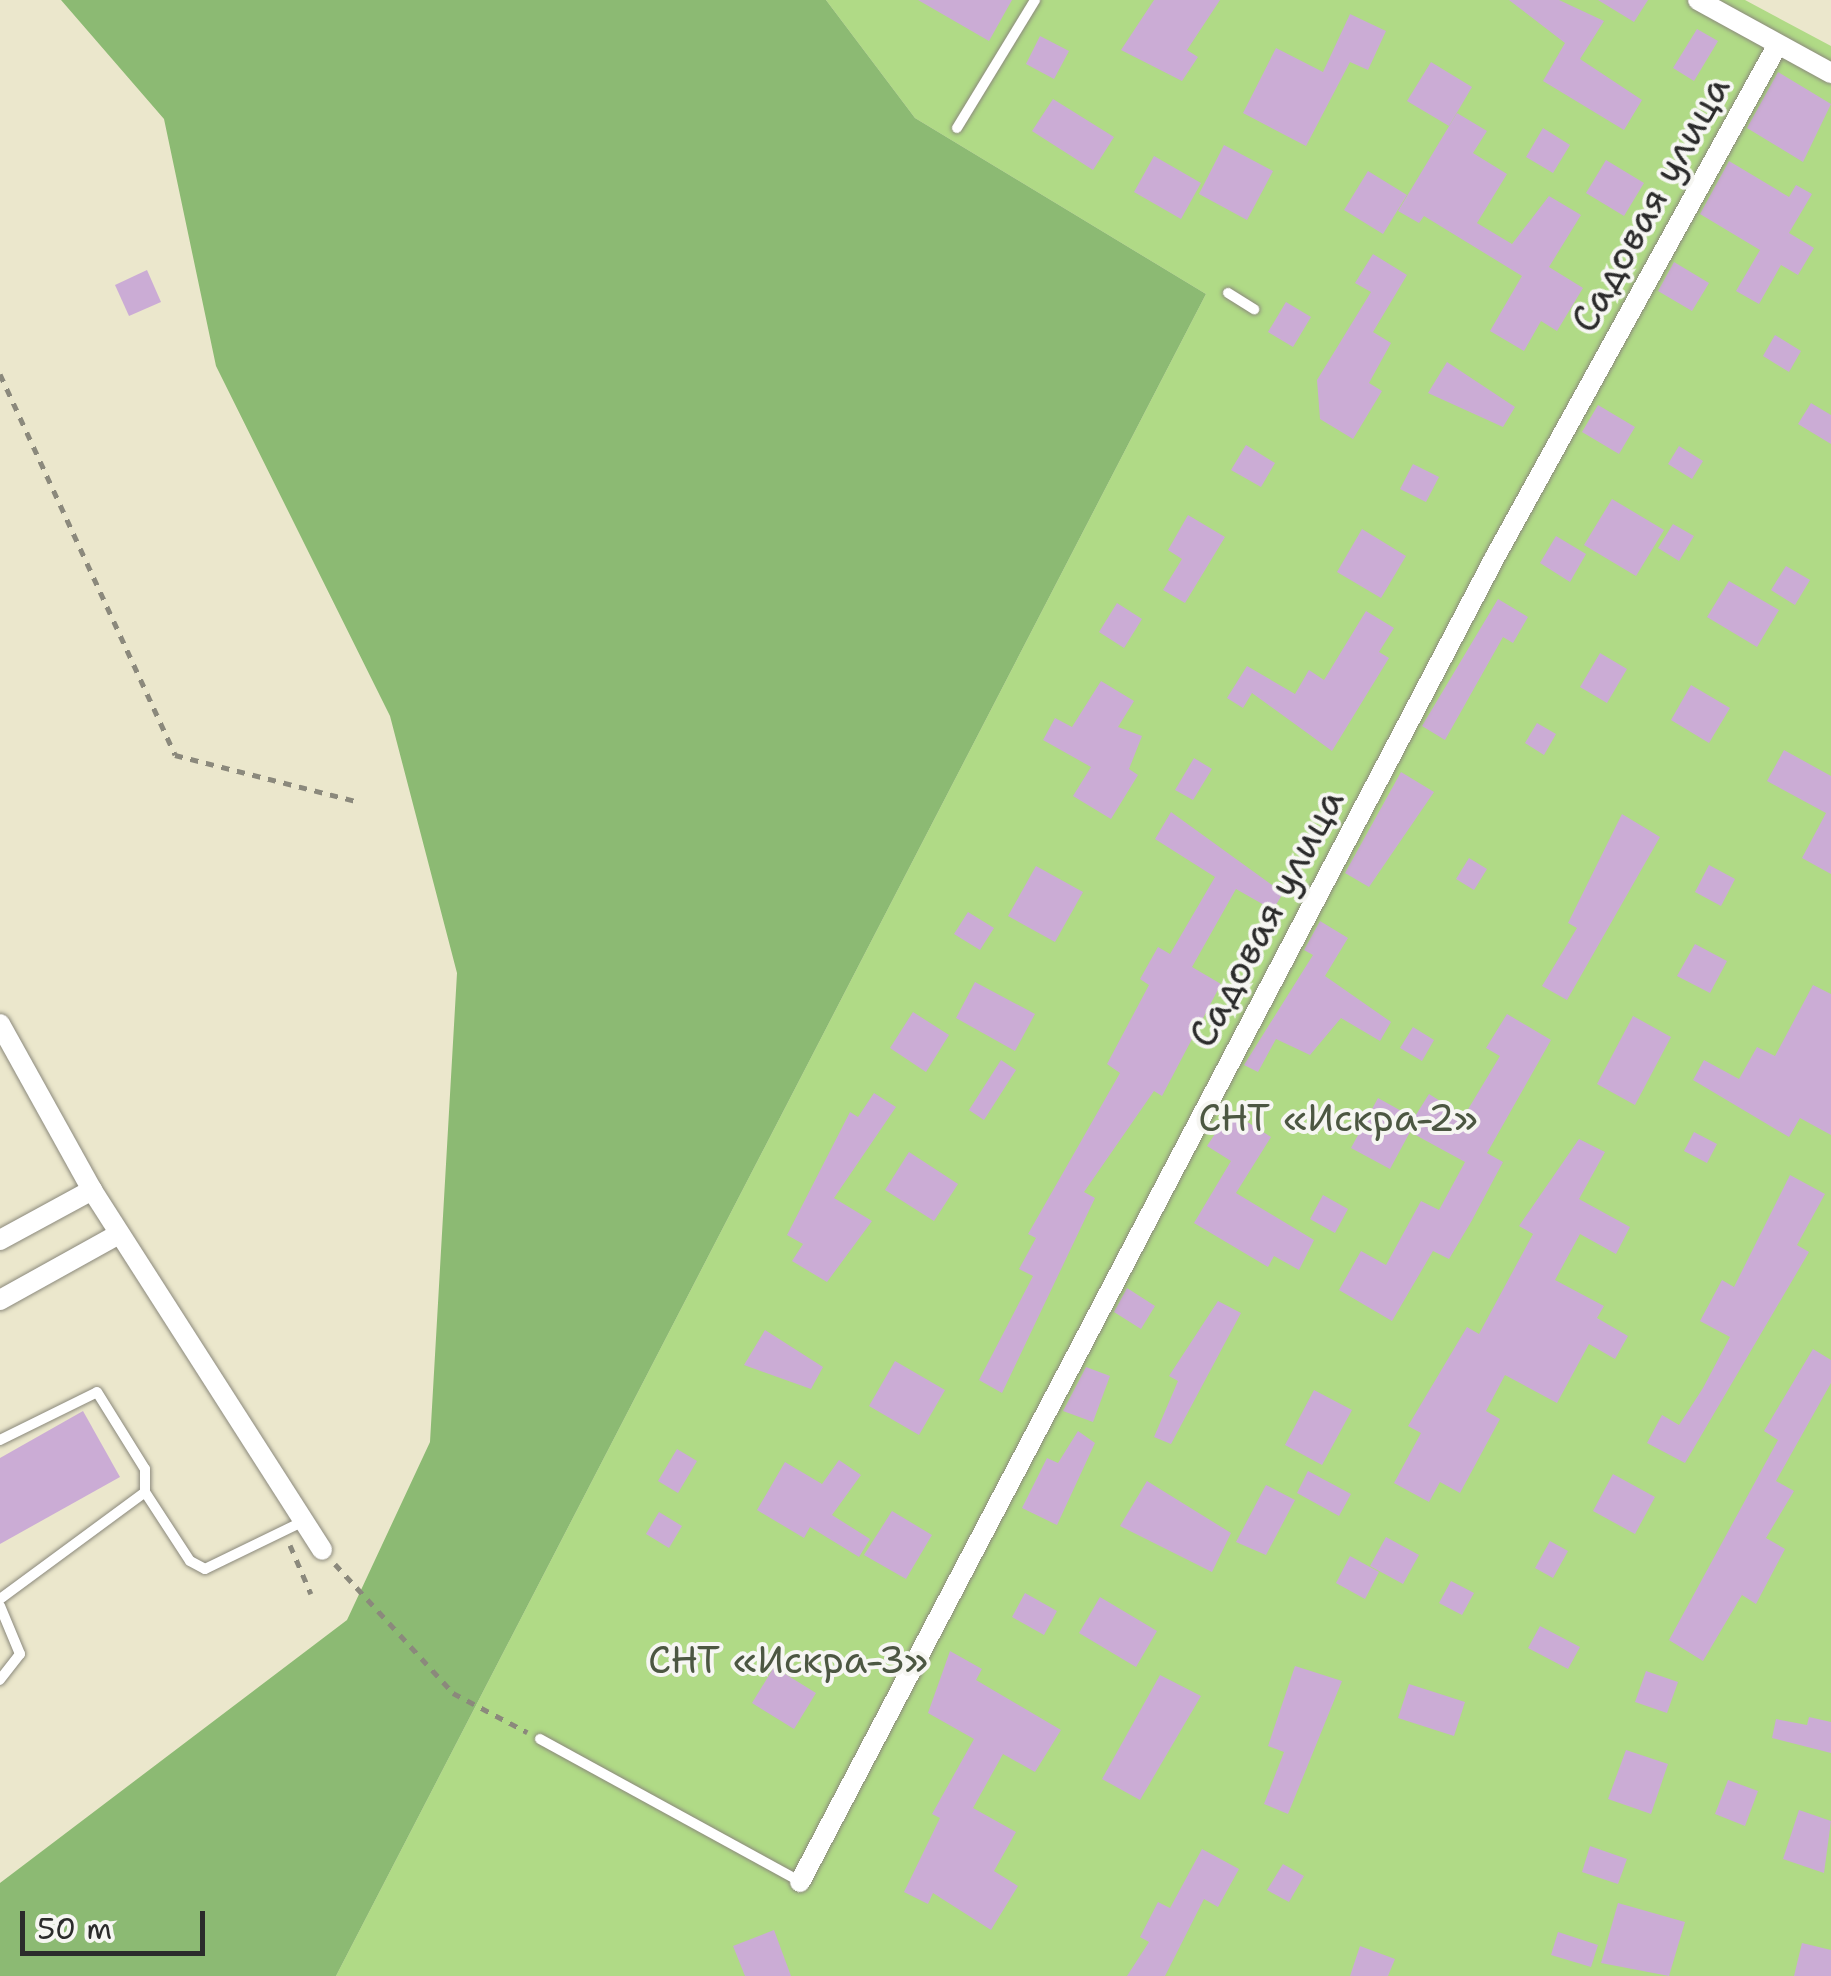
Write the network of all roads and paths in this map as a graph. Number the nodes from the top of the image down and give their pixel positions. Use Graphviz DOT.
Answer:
graph roads {
  1 [pos="1035,0"];
  2 [pos="1698,0"];
  3 [pos="1777,46"];
  4 [pos="1831,74"];
  5 [pos="957,128"];
  6 [pos="1228,292"];
  7 [pos="1254,309"];
  8 [pos="0,374"];
  9 [pos="359,802"];
  10 [pos="0,1024"];
  11 [pos="92,1190"];
  12 [pos="120,1234"];
  13 [pos="0,1240"];
  14 [pos="0,1300"];
  15 [pos="0,1440"];
  16 [pos="145,1492"];
  17 [pos="304,1521"];
  18 [pos="285,1534"];
  19 [pos="322,1550"];
  20 [pos="310,1594"];
  21 [pos="0,1602"];
  22 [pos="0,1680"];
  23 [pos="540,1739"];
  24 [pos="800,1882"];
  1 -- 5 [label="lane"];
  2 -- 3 [label="street"];
  3 -- 4 [label="street"];
  3 -- 24 [label="street, Садовая улица"];
  6 -- 7 [label="lane"];
  8 -- 9 [label="path"];
  10 -- 11 [label="street"];
  11 -- 12 [label="street"];
  11 -- 13 [label="street"];
  12 -- 14 [label="street"];
  12 -- 17 [label="street"];
  15 -- 16 [label="lane"];
  16 -- 18 [label="lane"];
  16 -- 21 [label="lane"];
  17 -- 18 [label="lane"];
  17 -- 19 [label="street"];
  18 -- 20 [label="path"];
  19 -- 23 [label="path"];
  21 -- 22 [label="lane"];
  23 -- 24 [label="lane"];
}
